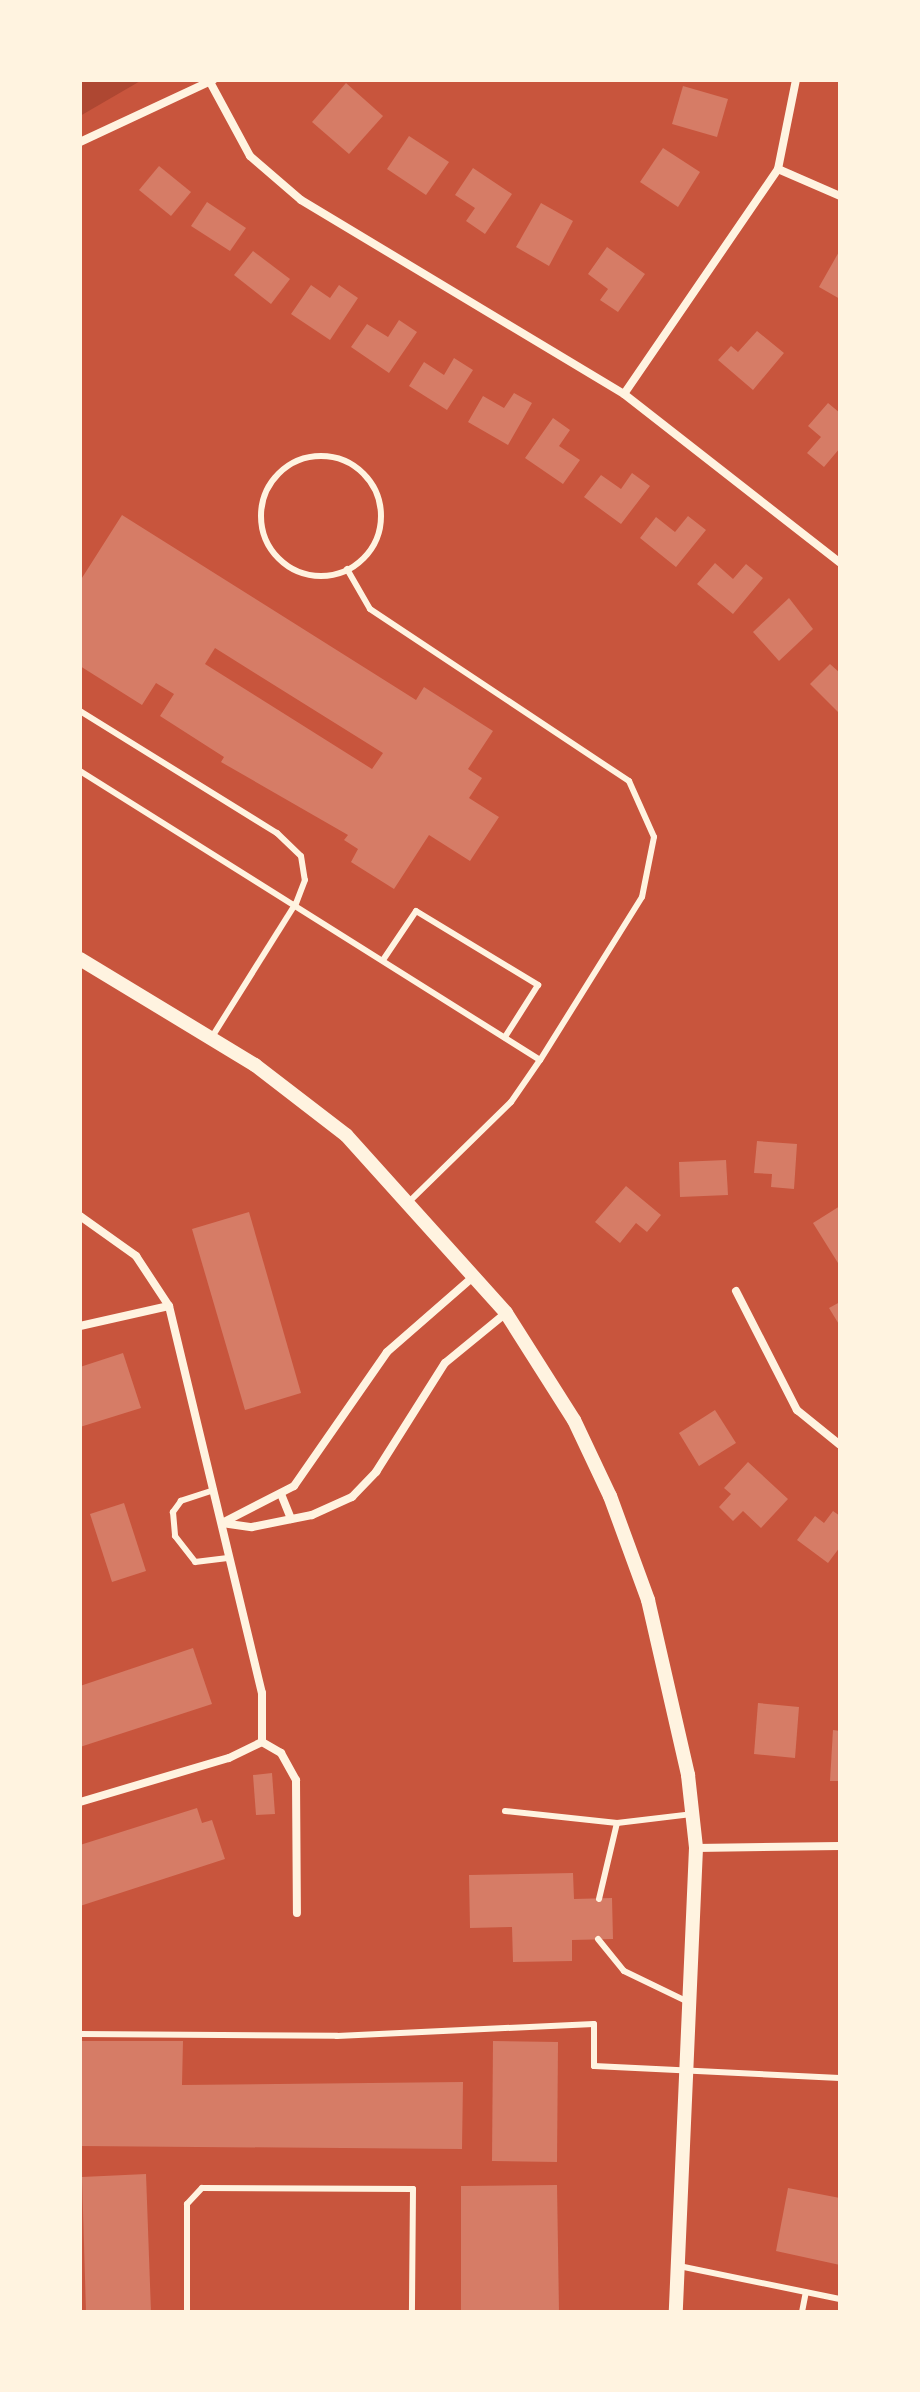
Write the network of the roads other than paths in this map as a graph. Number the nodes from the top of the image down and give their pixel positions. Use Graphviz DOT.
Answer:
graph roads {
  1 [pos="796,80"];
  2 [pos="211,81"];
  3 [pos="80,142"];
  4 [pos="778,169"];
  5 [pos="840,196"];
  6 [pos="624,394"];
  7 [pos="840,563"];
  8 [pos="347,569"];
  9 [pos="80,711"];
  10 [pos="80,771"];
  11 [pos="296,903"];
  12 [pos="80,959"];
  13 [pos="383,960"];
  14 [pos="505,1037"];
  15 [pos="211,1038"];
  16 [pos="540,1060"];
  17 [pos="410,1201"];
  18 [pos="80,1216"];
  19 [pos="475,1276"];
  20 [pos="736,1291"];
  21 [pos="169,1306"];
  22 [pos="506,1313"];
  23 [pos="80,1326"];
  24 [pos="840,1445"];
  25 [pos="214,1490"];
  26 [pos="281,1494"];
  27 [pos="291,1519"];
  28 [pos="222,1523"];
  29 [pos="230,1558"];
  30 [pos="262,1742"];
  31 [pos="80,1802"];
  32 [pos="505,1811"];
  33 [pos="693,1814"];
  34 [pos="617,1823"];
  35 [pos="840,1846"];
  36 [pos="696,1848"];
  37 [pos="599,1899"];
  38 [pos="297,1913"];
  39 [pos="598,1939"];
  40 [pos="688,2002"];
  41 [pos="80,2034"];
  42 [pos="685,2069"];
  43 [pos="840,2078"];
  44 [pos="678,2265"];
  45 [pos="806,2292"];
  46 [pos="840,2299"];
  47 [pos="187,2312"];
  48 [pos="412,2312"];
  49 [pos="676,2312"];
  50 [pos="802,2312"];
  1 -- 4 [label="street"];
  2 -- 3 [label="street"];
  2 -- 6 [label="street"];
  4 -- 5 [label="street"];
  4 -- 6 [label="street"];
  6 -- 7 [label="street"];
  8 -- 8 [label="lane"];
  8 -- 16 [label="lane"];
  9 -- 11 [label="lane"];
  10 -- 11 [label="lane"];
  11 -- 13 [label="lane"];
  11 -- 15 [label="lane"];
  12 -- 15 [label="street"];
  13 -- 14 [label="lane"];
  13 -- 14 [label="lane"];
  14 -- 16 [label="lane"];
  15 -- 17 [label="street"];
  16 -- 17 [label="lane"];
  17 -- 19 [label="street"];
  18 -- 21 [label="street"];
  19 -- 22 [label="street"];
  19 -- 26 [label="street"];
  20 -- 24 [label="street"];
  21 -- 23 [label="street"];
  21 -- 25 [label="street"];
  22 -- 27 [label="street"];
  22 -- 33 [label="street"];
  25 -- 28 [label="street"];
  25 -- 29 [label="lane"];
  26 -- 27 [label="street"];
  26 -- 28 [label="street"];
  27 -- 28 [label="street"];
  28 -- 29 [label="street"];
  29 -- 30 [label="street"];
  30 -- 31 [label="street"];
  30 -- 38 [label="street"];
  32 -- 34 [label="lane"];
  33 -- 34 [label="lane"];
  33 -- 36 [label="street"];
  34 -- 37 [label="lane"];
  35 -- 36 [label="street"];
  36 -- 40 [label="street"];
  39 -- 40 [label="lane"];
  40 -- 42 [label="street"];
  41 -- 42 [label="lane"];
  42 -- 43 [label="lane"];
  42 -- 44 [label="street"];
  44 -- 45 [label="lane"];
  44 -- 49 [label="street"];
  45 -- 46 [label="lane"];
  45 -- 50 [label="lane"];
  47 -- 48 [label="lane"];
}
